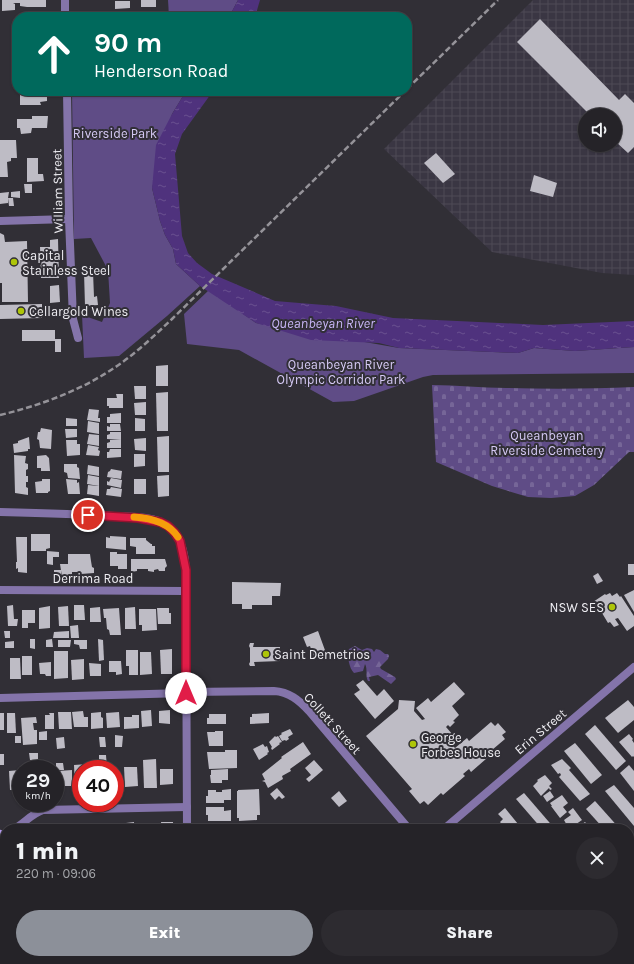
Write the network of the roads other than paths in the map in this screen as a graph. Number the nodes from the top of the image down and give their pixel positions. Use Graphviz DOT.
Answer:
graph roads {
  1 [pos="65,0"];
  2 [pos="65,12"];
  3 [pos="67,96"];
  4 [pos="69,219"];
  5 [pos="0,220"];
  6 [pos="78,338"];
  7 [pos="0,512"];
  8 [pos="0,590"];
  9 [pos="186,591"];
  10 [pos="633,671"];
  11 [pos="186,692"];
  12 [pos="0,698"];
  13 [pos="187,806"];
  14 [pos="25,824"];
  15 [pos="187,824"];
  16 [pos="405,824"];
  17 [pos="450,824"];
  1 -- 2 [label="street"];
  3 -- 4 [label="street, William Street"];
  4 -- 5 [label="street"];
  4 -- 6 [label="street, William Street"];
  7 -- 9 [label="street"];
  8 -- 9 [label="street, Derrima Road"];
  9 -- 11 [label="street"];
  10 -- 17 [label="street, Erin Street"];
  11 -- 12 [label="street, Collett Street"];
  11 -- 13 [label="street"];
  11 -- 16 [label="street, Collett Street"];
  13 -- 14 [label="street"];
  13 -- 15 [label="street"];
}
